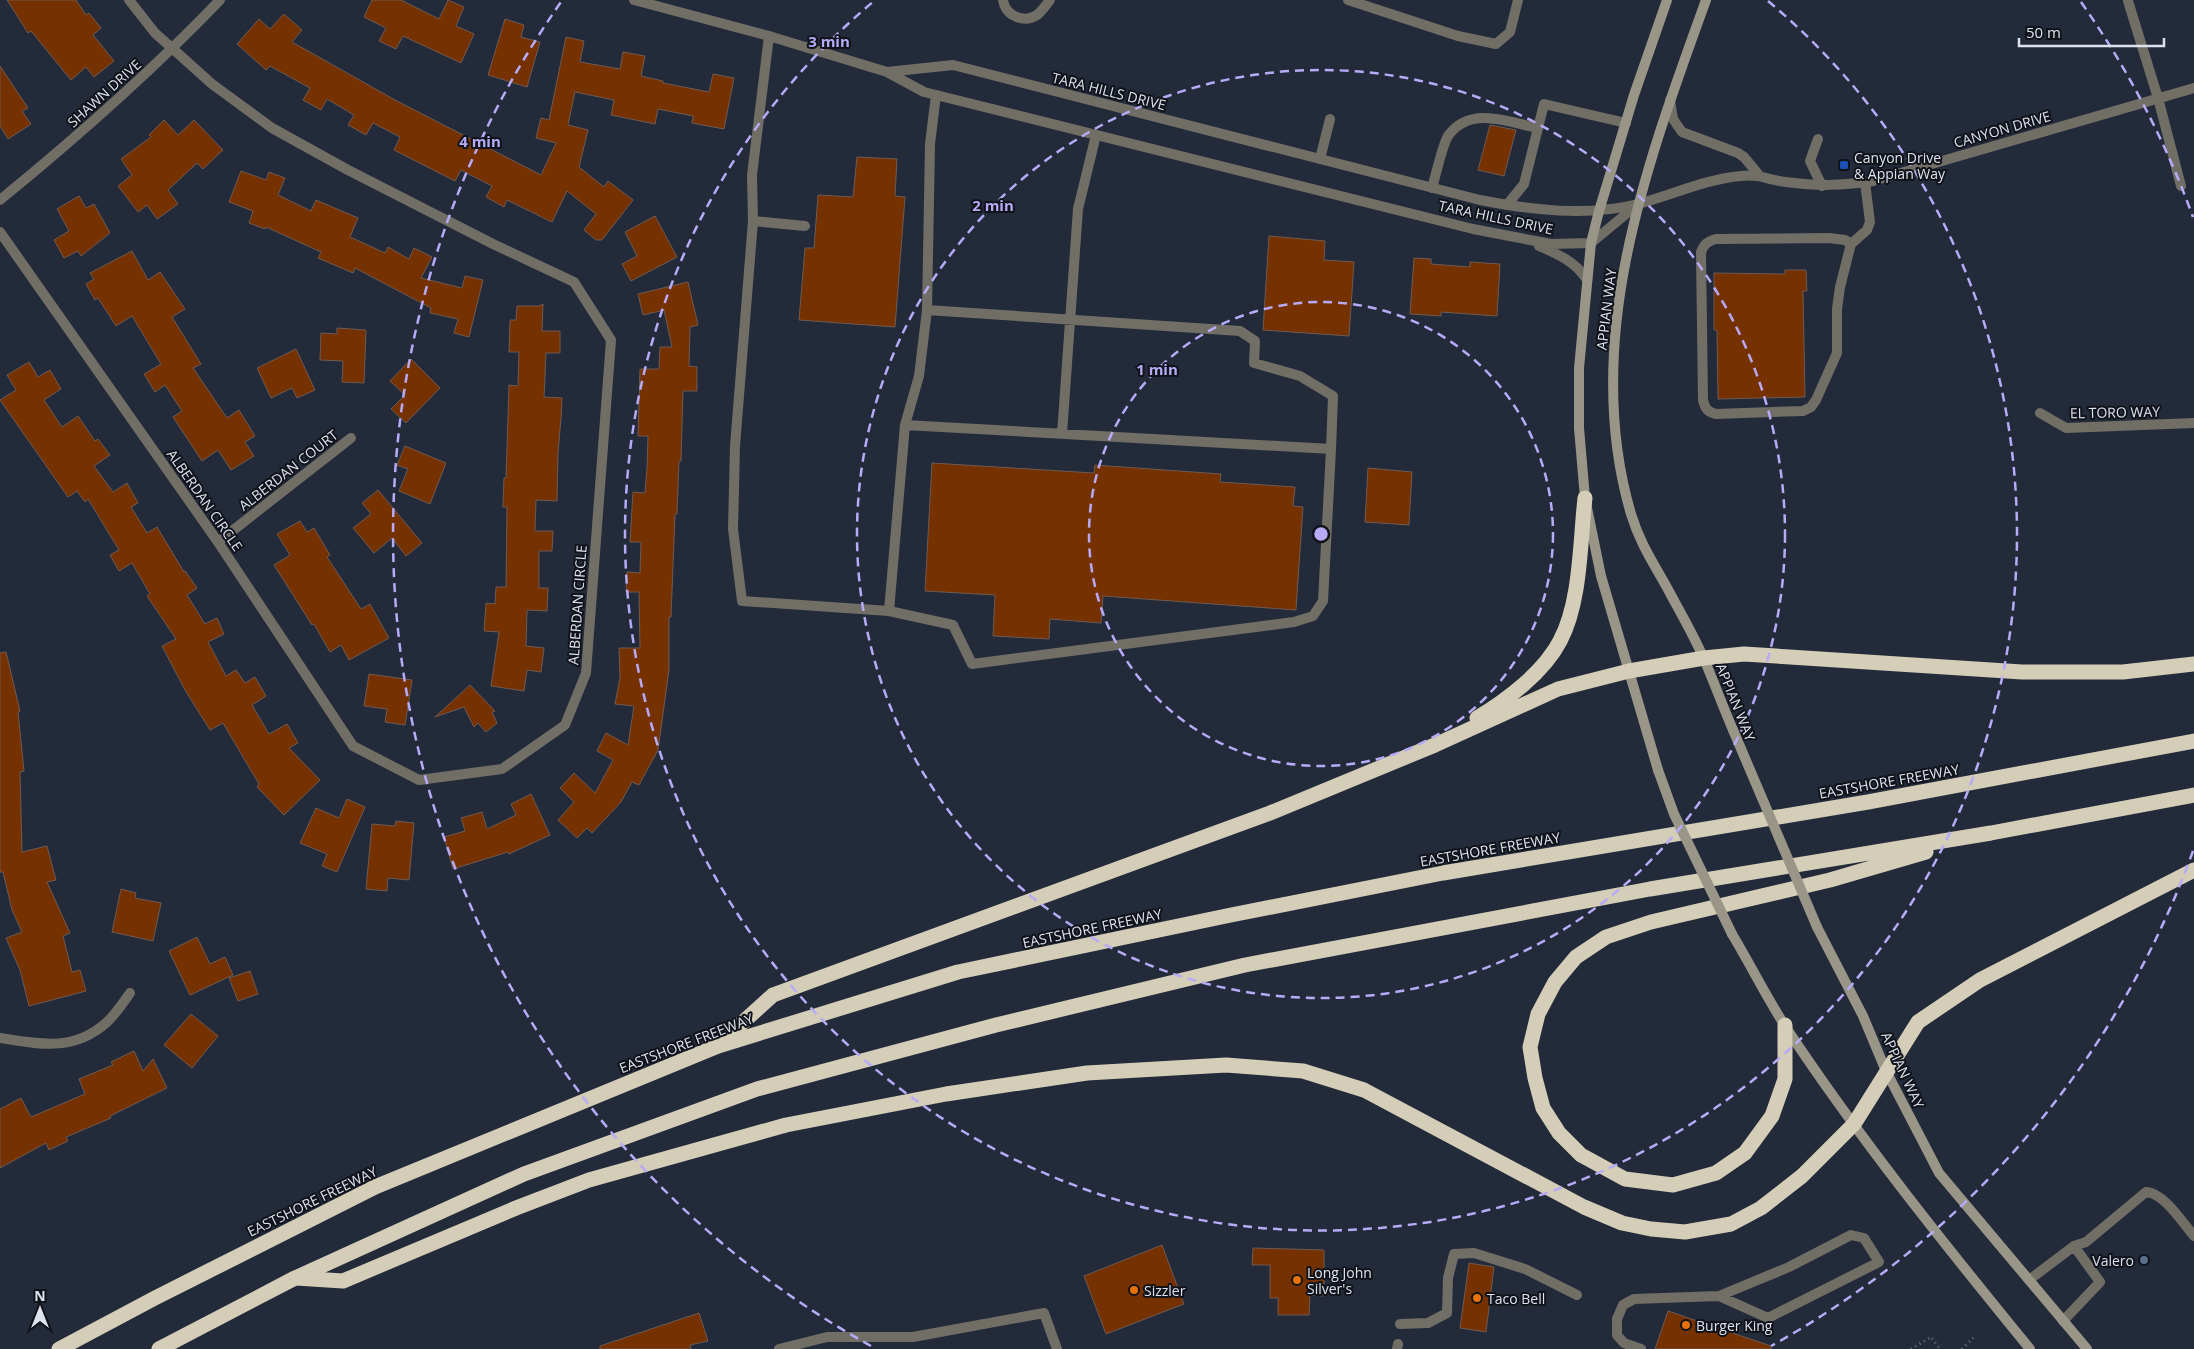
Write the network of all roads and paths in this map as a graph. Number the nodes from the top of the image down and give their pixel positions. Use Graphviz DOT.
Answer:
graph roads {
  1 [pos="129,0"];
  2 [pos="220,0"];
  3 [pos="634,0"];
  4 [pos="1003,0"];
  5 [pos="1050,0"];
  6 [pos="1348,0"];
  7 [pos="1518,0"];
  8 [pos="1667,0"];
  9 [pos="1706,0"];
  10 [pos="2128,1"];
  11 [pos="769,36"];
  12 [pos="173,49"];
  13 [pos="887,72"];
  14 [pos="2194,88"];
  15 [pos="936,95"];
  16 [pos="2158,98"];
  17 [pos="1670,99"];
  18 [pos="1330,119"];
  19 [pos="1626,123"];
  20 [pos="1538,128"];
  21 [pos="1096,135"];
  22 [pos="1818,139"];
  23 [pos="1320,159"];
  24 [pos="1758,174"];
  25 [pos="1865,182"];
  26 [pos="1822,186"];
  27 [pos="2181,186"];
  28 [pos="1432,188"];
  29 [pos="0,200"];
  30 [pos="1637,204"];
  31 [pos="1507,205"];
  32 [pos="1599,211"];
  33 [pos="753,221"];
  34 [pos="805,226"];
  35 [pos="0,232"];
  36 [pos="1520,238"];
  37 [pos="1591,244"];
  38 [pos="1851,244"];
  39 [pos="1588,280"];
  40 [pos="927,310"];
  41 [pos="1069,319"];
  42 [pos="2040,413"];
  43 [pos="2194,424"];
  44 [pos="905,425"];
  45 [pos="1062,434"];
  46 [pos="351,438"];
  47 [pos="1331,449"];
  48 [pos="1585,498"];
  49 [pos="218,542"];
  50 [pos="889,611"];
  51 [pos="1704,658"];
  52 [pos="2194,664"];
  53 [pos="1629,671"];
  54 [pos="2194,741"];
  55 [pos="1435,745"];
  56 [pos="2194,795"];
  57 [pos="1991,833"];
  58 [pos="2194,870"];
  59 [pos="130,993"];
  60 [pos="1785,1025"];
  61 [pos="0,1038"];
  62 [pos="718,1046"];
  63 [pos="1886,1071"];
  64 [pos="1854,1124"];
  65 [pos="2194,1236"];
  66 [pos="2074,1246"];
  67 [pos="295,1278"];
  68 [pos="2029,1280"];
  69 [pos="1576,1295"];
  70 [pos="1719,1296"];
  71 [pos="2063,1321"];
  72 [pos="1400,1324"];
  73 [pos="1974,1336"];
  74 [pos="59,1349"];
  75 [pos="159,1349"];
  76 [pos="779,1349"];
  77 [pos="1057,1349"];
  78 [pos="1641,1349"];
  79 [pos="1911,1349"];
  80 [pos="1940,1349"];
  81 [pos="1962,1349"];
  82 [pos="2030,1349"];
  83 [pos="2087,1349"];
  1 -- 12 [label="street, ALBERDAN CIRCLE"];
  2 -- 12 [label="street, SHAWN DRIVE"];
  3 -- 11 [label="street, TARA HILLS DRIVE"];
  4 -- 5 [label="street"];
  6 -- 7 [label="street"];
  8 -- 19 [label="main road, APPIAN WAY"];
  9 -- 17 [label="main road, APPIAN WAY"];
  10 -- 16 [label="street"];
  11 -- 13 [label="street, TARA HILLS DRIVE"];
  11 -- 33 [label="street"];
  12 -- 29 [label="street, SHAWN DRIVE"];
  12 -- 49 [label="street, ALBERDAN CIRCLE"];
  13 -- 15 [label="street, TARA HILLS DRIVE"];
  13 -- 23 [label="street, TARA HILLS DRIVE"];
  14 -- 16 [label="street, CANYON DRIVE"];
  15 -- 21 [label="street, TARA HILLS DRIVE"];
  15 -- 40 [label="street"];
  16 -- 25 [label="street, CANYON DRIVE"];
  16 -- 27 [label="street"];
  17 -- 24 [label="street"];
  17 -- 30 [label="main road, APPIAN WAY"];
  18 -- 23 [label="street"];
  19 -- 20 [label="street"];
  19 -- 32 [label="main road, APPIAN WAY"];
  20 -- 28 [label="street"];
  20 -- 31 [label="street"];
  21 -- 36 [label="street, TARA HILLS DRIVE"];
  21 -- 41 [label="street"];
  22 -- 26 [label="street"];
  23 -- 28 [label="street, TARA HILLS DRIVE"];
  24 -- 26 [label="street, CANYON DRIVE"];
  24 -- 30 [label="street, CANYON DRIVE"];
  25 -- 26 [label="street, CANYON DRIVE"];
  25 -- 38 [label="street"];
  28 -- 31 [label="street, TARA HILLS DRIVE"];
  30 -- 32 [label="street, TARA HILLS DRIVE"];
  30 -- 37 [label="street"];
  30 -- 51 [label="main road, APPIAN WAY"];
  31 -- 32 [label="street, TARA HILLS DRIVE"];
  32 -- 37 [label="main road, APPIAN WAY"];
  33 -- 34 [label="street"];
  33 -- 50 [label="street"];
  35 -- 49 [label="street, ALBERDAN CIRCLE"];
  36 -- 37 [label="street, TARA HILLS DRIVE"];
  36 -- 39 [label="street"];
  37 -- 39 [label="main road, APPIAN WAY"];
  38 -- 38 [label="street"];
  39 -- 48 [label="main road, APPIAN WAY"];
  40 -- 41 [label="street"];
  40 -- 44 [label="street"];
  41 -- 45 [label="street"];
  41 -- 47 [label="street"];
  42 -- 43 [label="street, EL TORO WAY"];
  44 -- 45 [label="street"];
  44 -- 50 [label="street"];
  45 -- 47 [label="street"];
  46 -- 49 [label="street, ALBERDAN COURT"];
  47 -- 50 [label="street"];
  48 -- 53 [label="main road, APPIAN WAY"];
  48 -- 55 [label="highway"];
  51 -- 52 [label="highway"];
  51 -- 53 [label="highway"];
  51 -- 63 [label="main road, APPIAN WAY, bridge"];
  53 -- 55 [label="highway"];
  53 -- 60 [label="main road, APPIAN WAY, bridge"];
  54 -- 62 [label="highway, EASTSHORE FREEWAY"];
  55 -- 62 [label="highway"];
  56 -- 57 [label="highway"];
  57 -- 60 [label="highway"];
  57 -- 67 [label="highway"];
  58 -- 63 [label="highway"];
  59 -- 61 [label="street"];
  60 -- 64 [label="main road, APPIAN WAY"];
  62 -- 74 [label="highway, EASTSHORE FREEWAY"];
  63 -- 64 [label="highway"];
  63 -- 68 [label="main road, APPIAN WAY"];
  64 -- 67 [label="highway"];
  64 -- 82 [label="main road, APPIAN WAY"];
  65 -- 66 [label="street"];
  66 -- 68 [label="street"];
  66 -- 71 [label="street"];
  67 -- 75 [label="highway"];
  68 -- 71 [label="main road, APPIAN WAY"];
  69 -- 72 [label="street"];
  70 -- 70 [label="street"];
  70 -- 78 [label="street"];
  71 -- 83 [label="main road, APPIAN WAY"];
  73 -- 81 [label="path"];
  76 -- 77 [label="street"];
  79 -- 80 [label="path"];
}
